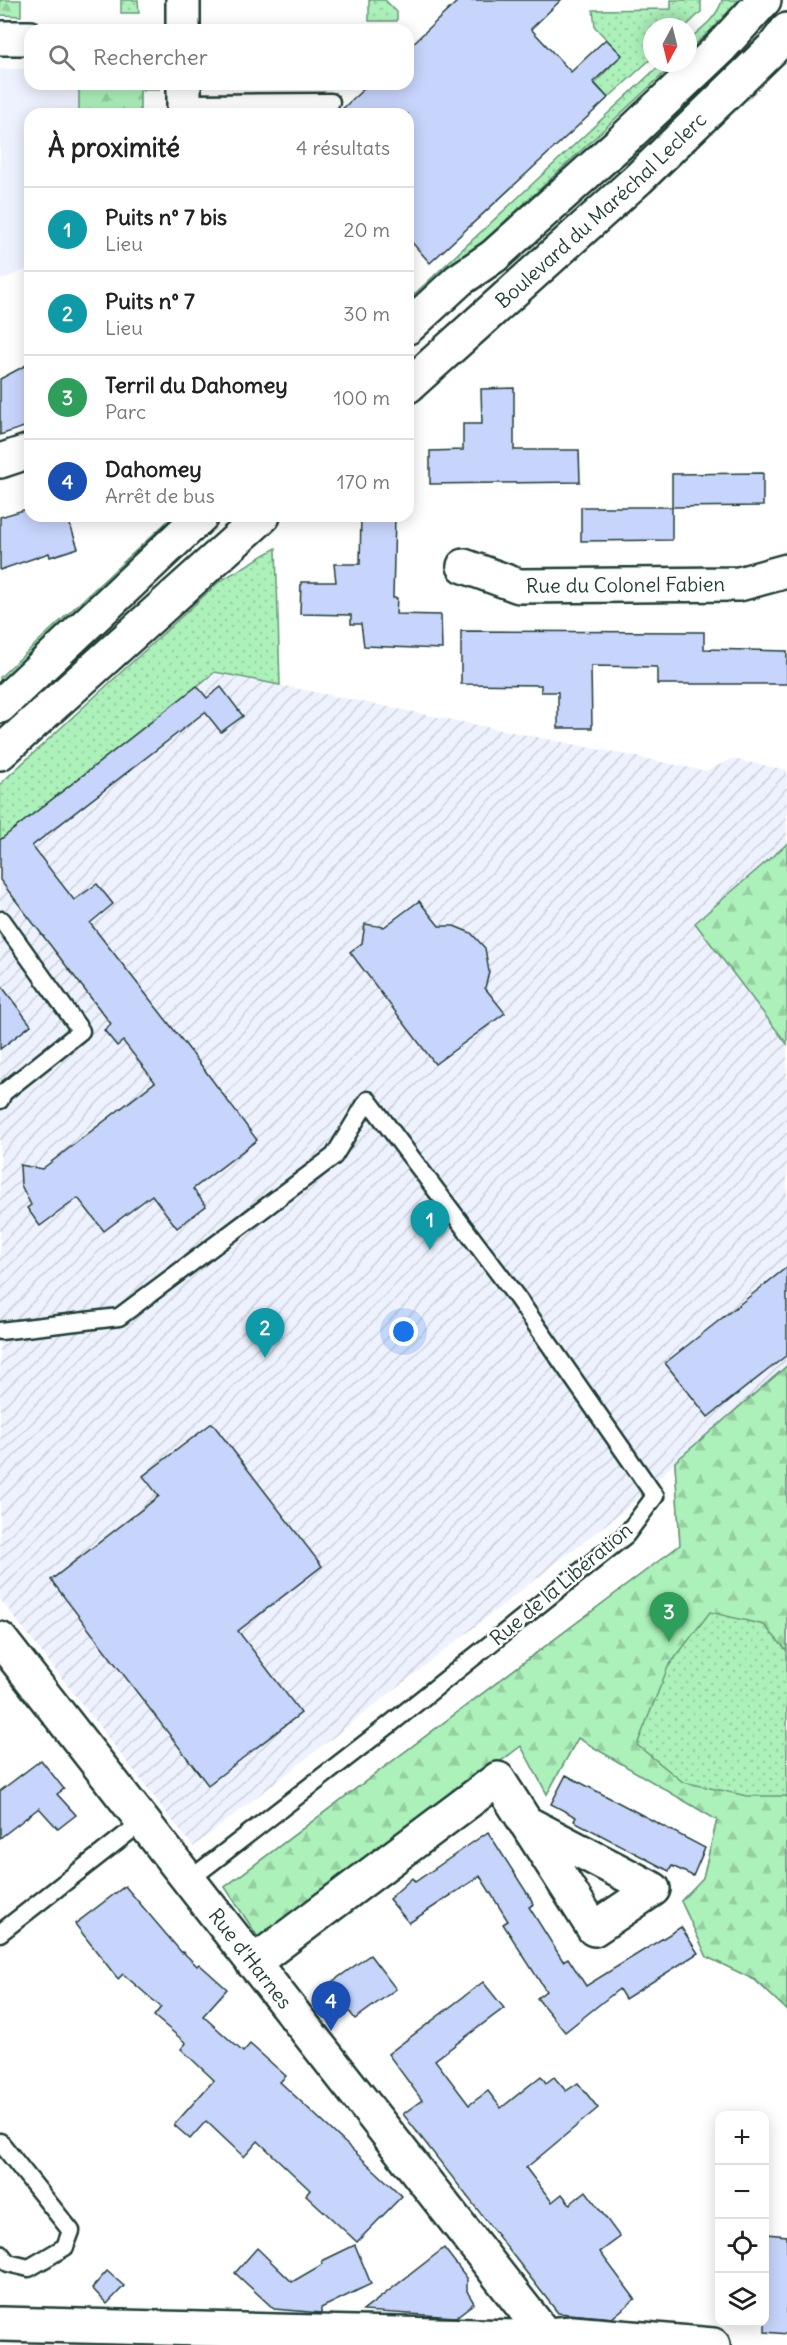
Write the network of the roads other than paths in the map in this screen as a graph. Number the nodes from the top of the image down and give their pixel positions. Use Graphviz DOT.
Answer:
graph roads {
  1 [pos="183,0"];
  2 [pos="764,0"];
  3 [pos="183,24"];
  4 [pos="787,30"];
  5 [pos="0,38"];
  6 [pos="24,38"];
  7 [pos="184,100"];
  8 [pos="331,102"];
  9 [pos="414,321"];
  10 [pos="414,381"];
  11 [pos="24,454"];
  12 [pos="0,461"];
  13 [pos="195,522"];
  14 [pos="256,522"];
  15 [pos="464,566"];
  16 [pos="787,571"];
  17 [pos="0,706"];
  18 [pos="0,753"];
  19 [pos="2,920"];
  20 [pos="0,1100"];
  21 [pos="0,1331"];
  22 [pos="0,1639"];
  23 [pos="143,1821"];
  24 [pos="525,1822"];
  25 [pos="189,1880"];
  26 [pos="0,1933"];
  27 [pos="253,1963"];
  28 [pos="0,2142"];
  29 [pos="0,2253"];
  30 [pos="0,2324"];
  31 [pos="550,2340"];
  32 [pos="713,2345"];
  1 -- 3 [label="main road"];
  2 -- 9 [label="main road, Boulevard du Maréchal Leclerc"];
  4 -- 10 [label="main road, Boulevard du Maréchal Leclerc"];
  5 -- 6 [label="main road"];
  7 -- 8 [label="lane"];
  11 -- 12 [label="main road"];
  13 -- 17 [label="main road"];
  14 -- 18 [label="main road"];
  15 -- 16 [label="main road, Rue du Colonel Fabien"];
  19 -- 20 [label="lane"];
  21 -- 25 [label="lane, Rue de la Libération"];
  22 -- 23 [label="main road, Rue d'Harnes"];
  23 -- 25 [label="main road, Rue d'Harnes"];
  23 -- 26 [label="lane"];
  24 -- 27 [label="main road"];
  25 -- 27 [label="main road, Rue d'Harnes"];
  27 -- 31 [label="main road, Rue d'Harnes"];
  28 -- 29 [label="lane"];
  30 -- 31 [label="main road"];
  31 -- 32 [label="main road"];
}
